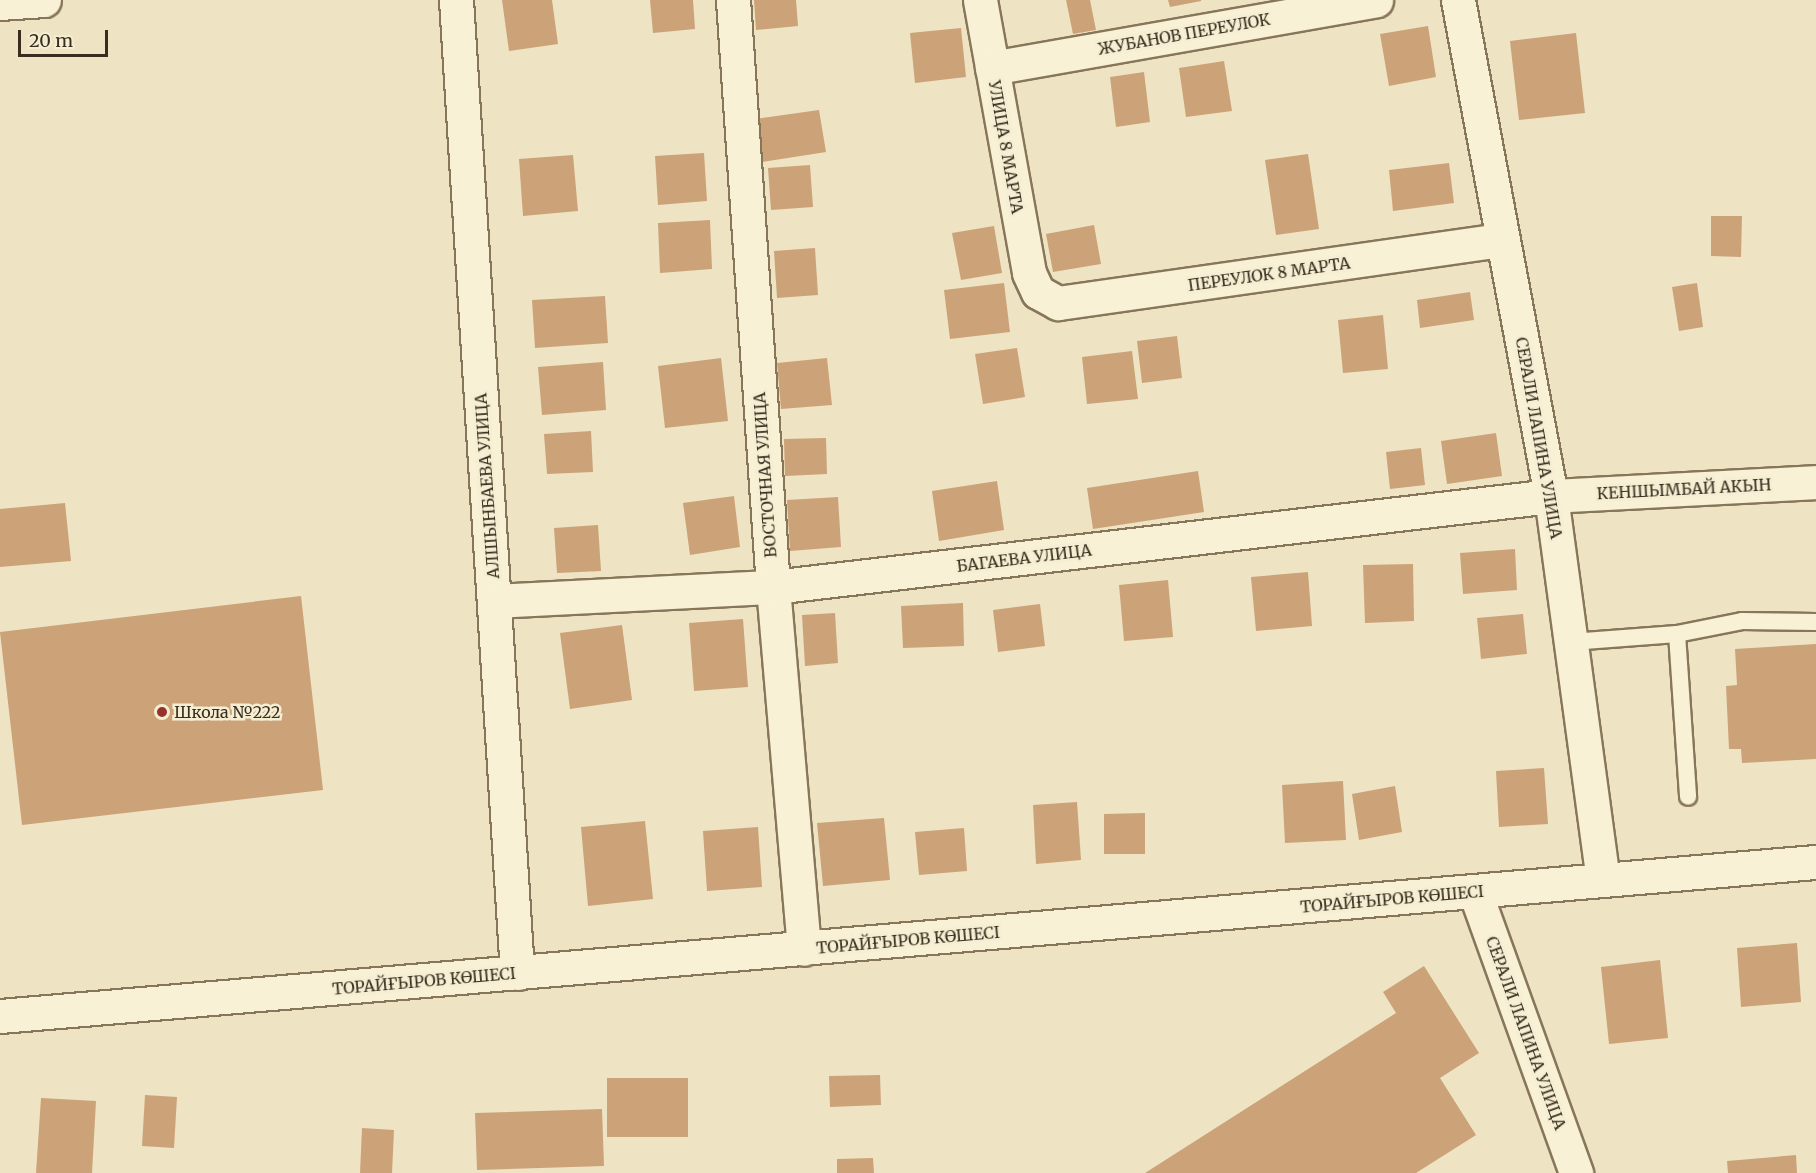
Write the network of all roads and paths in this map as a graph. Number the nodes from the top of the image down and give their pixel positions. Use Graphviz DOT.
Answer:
graph roads {
  1 [pos="44,0"];
  2 [pos="456,0"];
  3 [pos="733,0"];
  4 [pos="980,0"];
  5 [pos="1376,0"];
  6 [pos="1458,0"];
  7 [pos="0,3"];
  8 [pos="992,68"];
  9 [pos="1503,240"];
  10 [pos="1038,292"];
  11 [pos="1816,482"];
  12 [pos="1551,496"];
  13 [pos="773,587"];
  14 [pos="495,601"];
  15 [pos="1816,622"];
  16 [pos="1677,634"];
  17 [pos="1571,642"];
  18 [pos="1688,796"];
  19 [pos="1816,862"];
  20 [pos="1603,879"];
  21 [pos="1475,892"];
  22 [pos="804,949"];
  23 [pos="517,973"];
  24 [pos="0,1016"];
  25 [pos="1576,1173"];
  1 -- 7 [label="street"];
  2 -- 14 [label="street, АЛШЫНБАЕВА УЛИЦА"];
  3 -- 13 [label="street, ВОСТОЧНАЯ УЛИЦА"];
  4 -- 8 [label="street, УЛИЦА 8 МАРТА"];
  5 -- 8 [label="street, ЖУБАНОВ ПЕРЕУЛОК"];
  6 -- 9 [label="street, СЕРАЛИ ЛАПИНА УЛИЦА"];
  8 -- 10 [label="street, УЛИЦА 8 МАРТА"];
  9 -- 10 [label="street, ПЕРЕУЛОК 8 МАРТА"];
  9 -- 12 [label="street, СЕРАЛИ ЛАПИНА УЛИЦА"];
  11 -- 12 [label="street, КЕНШЫМБАЙ АКЫН"];
  12 -- 13 [label="street, БАГАЕВА УЛИЦА"];
  12 -- 17 [label="street, СЕРАЛИ ЛАПИНА УЛИЦА"];
  13 -- 14 [label="street, БАГАЕВА УЛИЦА"];
  13 -- 22 [label="street, ВОСТОЧНАЯ УЛИЦА"];
  14 -- 23 [label="street, АЛШЫНБАЕВА УЛИЦА"];
  15 -- 16 [label="lane"];
  16 -- 17 [label="lane"];
  16 -- 18 [label="lane"];
  17 -- 20 [label="street, СЕРАЛИ ЛАПИНА УЛИЦА"];
  19 -- 20 [label="street, ТОРАЙҒЫРОВ КӨШЕСІ"];
  20 -- 21 [label="street, ТОРАЙҒЫРОВ КӨШЕСІ"];
  21 -- 22 [label="street, ТОРАЙҒЫРОВ КӨШЕСІ"];
  21 -- 25 [label="street, СЕРАЛИ ЛАПИНА УЛИЦА"];
  22 -- 23 [label="street, ТОРАЙҒЫРОВ КӨШЕСІ"];
  23 -- 24 [label="street, ТОРАЙҒЫРОВ КӨШЕСІ"];
}
